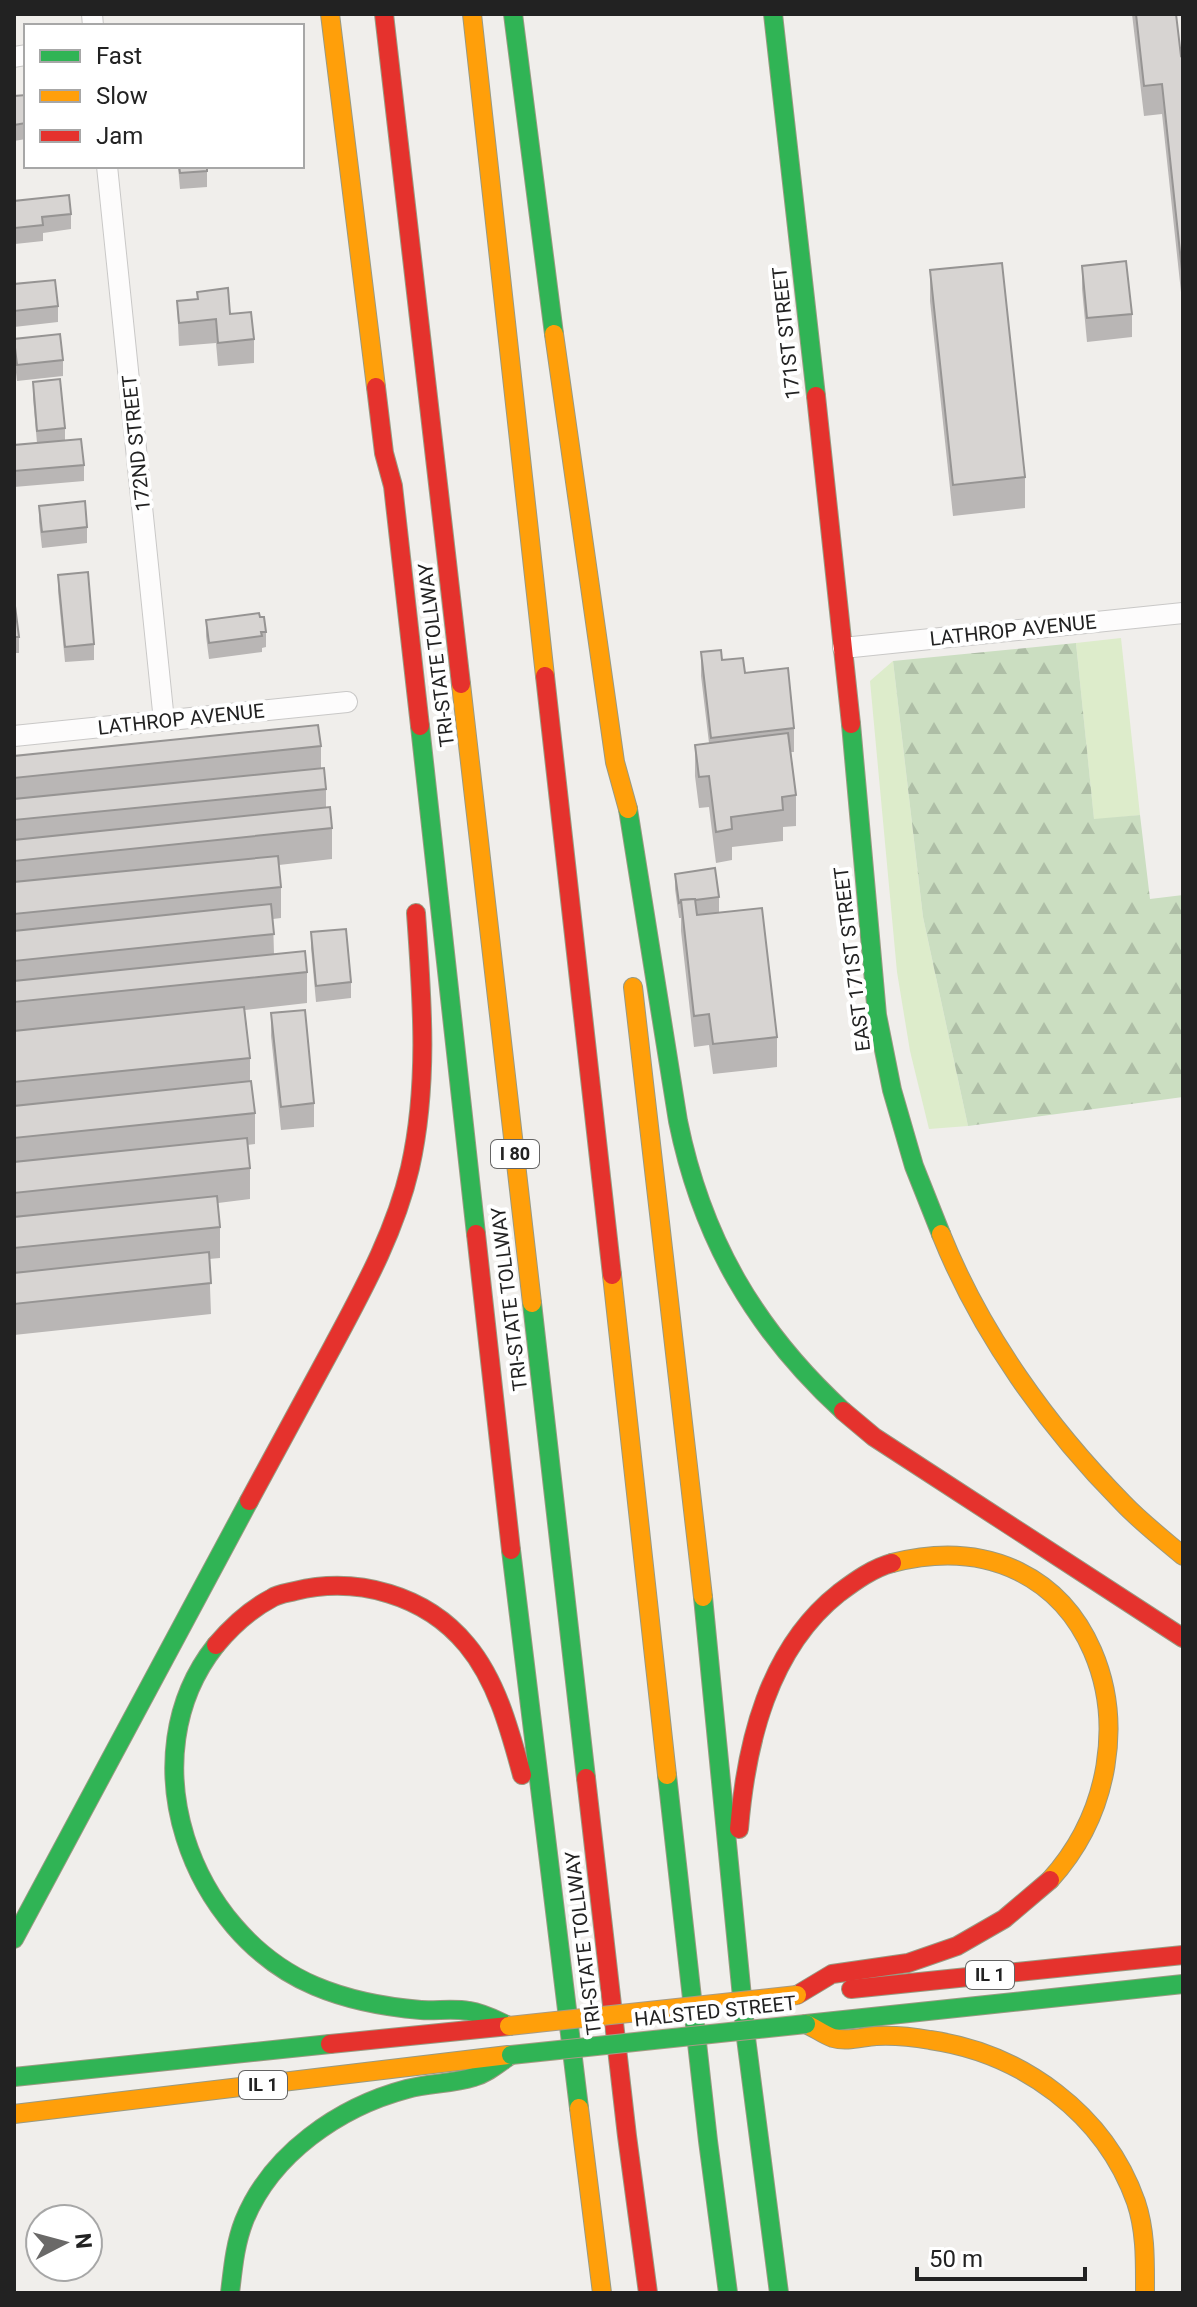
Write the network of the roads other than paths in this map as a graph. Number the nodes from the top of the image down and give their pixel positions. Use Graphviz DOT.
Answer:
graph roads {
  1 [pos="330,14"];
  2 [pos="384,14"];
  3 [pos="472,14"];
  4 [pos="513,14"];
  5 [pos="773,14"];
  6 [pos="107,168"];
  7 [pos="384,453"];
  8 [pos="1183,613"];
  9 [pos="843,648"];
  10 [pos="347,702"];
  11 [pos="399,704"];
  12 [pos="164,721"];
  13 [pos="14,736"];
  14 [pos="615,762"];
  15 [pos="618,859"];
  16 [pos="414,894"];
  17 [pos="631,967"];
  18 [pos="1183,1556"];
  19 [pos="1183,1638"];
  20 [pos="735,1933"];
  21 [pos="14,1939"];
  22 [pos="560,1944"];
  23 [pos="1183,1955"];
  24 [pos="1183,1984"];
  25 [pos="797,1995"];
  26 [pos="806,2024"];
  27 [pos="509,2026"];
  28 [pos="511,2055"];
  29 [pos="14,2077"];
  30 [pos="581,2113"];
  31 [pos="14,2114"];
  32 [pos="761,2170"];
  33 [pos="578,2255"];
  34 [pos="230,2293"];
  35 [pos="602,2293"];
  36 [pos="648,2293"];
  37 [pos="728,2293"];
  38 [pos="779,2293"];
  39 [pos="798,2293"];
  40 [pos="1145,2293"];
  1 -- 7 [label="main road"];
  2 -- 36 [label="main road, TRI-STATE TOLLWAY / I 80"];
  3 -- 37 [label="main road"];
  4 -- 14 [label="main road"];
  5 -- 9 [label="main road, 171ST STREET"];
  6 -- 12 [label="street, 172ND STREET"];
  7 -- 11 [label="main road"];
  7 -- 22 [label="main road"];
  8 -- 9 [label="street, LATHROP AVENUE"];
  9 -- 18 [label="main road, EAST 171ST STREET"];
  10 -- 12 [label="street, LATHROP AVENUE"];
  12 -- 13 [label="street, LATHROP AVENUE"];
  14 -- 15 [label="main road"];
  14 -- 19 [label="main road"];
  16 -- 21 [label="main road"];
  17 -- 20 [label="main road"];
  20 -- 25 [label="main road"];
  20 -- 32 [label="main road"];
  22 -- 27 [label="main road"];
  22 -- 30 [label="main road"];
  23 -- 25 [label="main road, HALSTED STREET / IL 1"];
  24 -- 26 [label="main road, HALSTED STREET / IL 1"];
  25 -- 27 [label="main road, HALSTED STREET / IL 1, bridge"];
  26 -- 28 [label="main road, HALSTED STREET / IL 1, bridge"];
  26 -- 40 [label="main road"];
  27 -- 29 [label="main road, HALSTED STREET / IL 1"];
  28 -- 31 [label="main road, HALSTED STREET / IL 1"];
  28 -- 34 [label="main road"];
  30 -- 33 [label="main road"];
  30 -- 35 [label="main road"];
  32 -- 38 [label="main road"];
  32 -- 39 [label="main road"];
}
